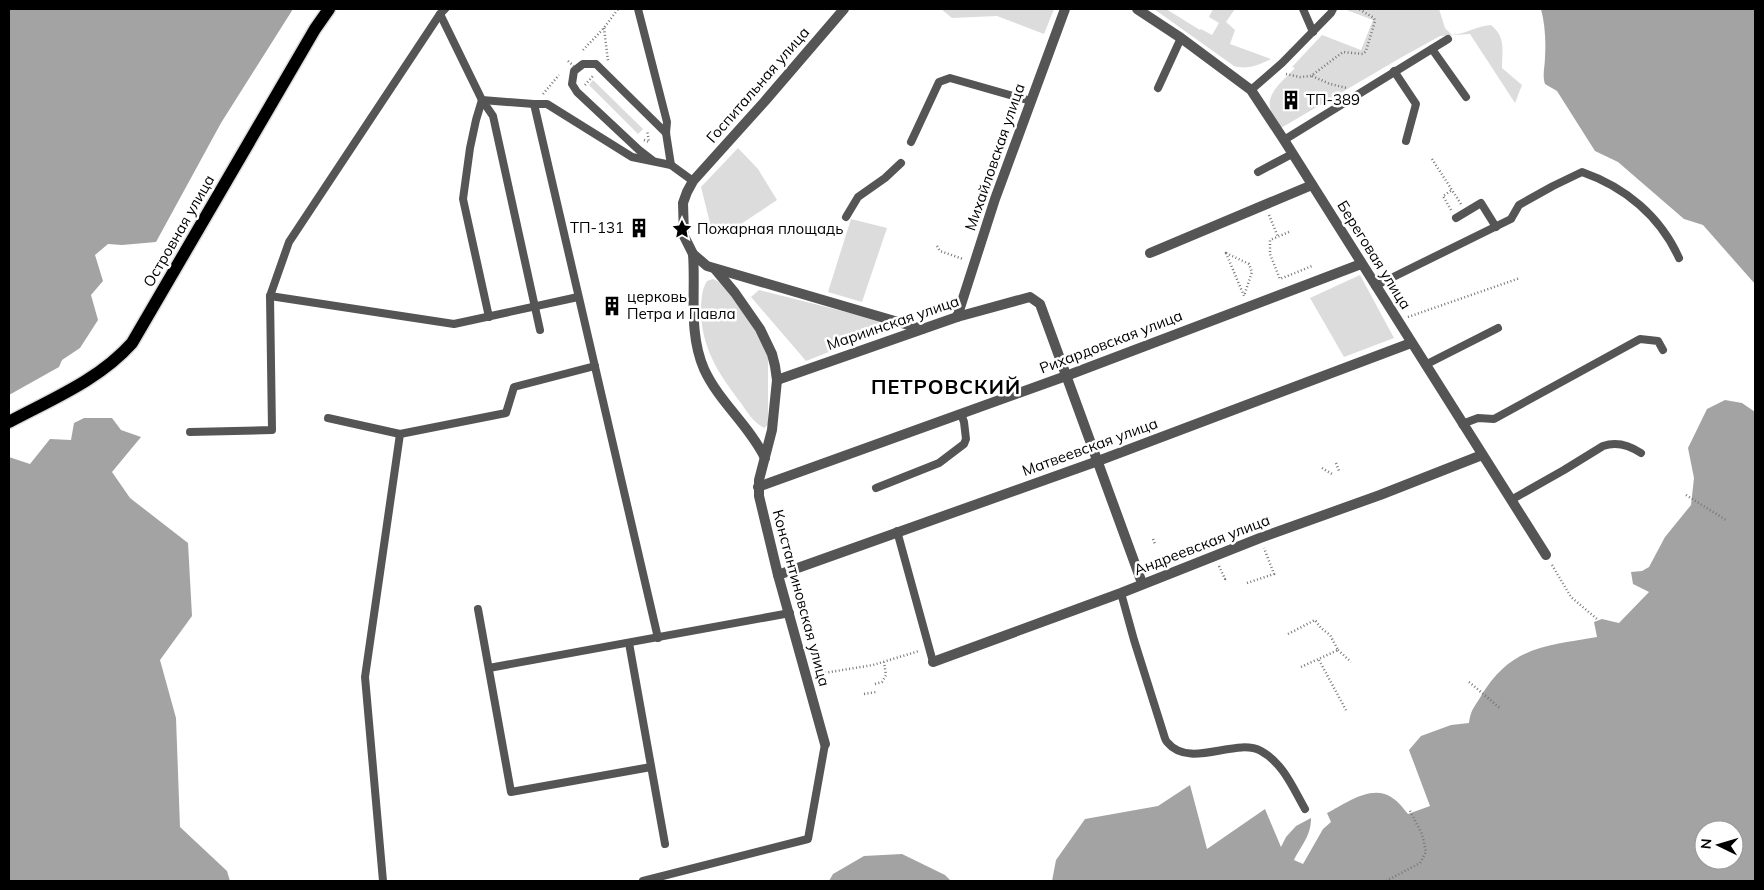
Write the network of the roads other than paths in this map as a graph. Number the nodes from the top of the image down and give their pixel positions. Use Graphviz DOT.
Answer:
graph roads {
  1 [pos="329,9"];
  2 [pos="638,9"];
  3 [pos="844,9"];
  4 [pos="1065,9"];
  5 [pos="1137,9"];
  6 [pos="1303,9"];
  7 [pos="1333,9"];
  8 [pos="443,11"];
  9 [pos="1313,32"];
  10 [pos="1181,38"];
  11 [pos="1448,39"];
  12 [pos="1432,49"];
  13 [pos="1394,71"];
  14 [pos="1158,88"];
  15 [pos="1251,90"];
  16 [pos="1466,97"];
  17 [pos="482,100"];
  18 [pos="1031,101"];
  19 [pos="534,104"];
  20 [pos="666,133"];
  21 [pos="1284,140"];
  22 [pos="1406,141"];
  23 [pos="911,142"];
  24 [pos="1292,154"];
  25 [pos="654,162"];
  26 [pos="901,163"];
  27 [pos="671,165"];
  28 [pos="1258,172"];
  29 [pos="693,181"];
  30 [pos="1312,185"];
  31 [pos="846,217"];
  32 [pos="1456,218"];
  33 [pos="1496,227"];
  34 [pos="1150,253"];
  35 [pos="693,254"];
  36 [pos="1679,258"];
  37 [pos="1361,264"];
  38 [pos="714,268"];
  39 [pos="1376,286"];
  40 [pos="270,296"];
  41 [pos="578,296"];
  42 [pos="534,306"];
  43 [pos="957,316"];
  44 [pos="489,317"];
  45 [pos="1498,328"];
  46 [pos="922,329"];
  47 [pos="540,330"];
  48 [pos="1411,343"];
  49 [pos="1663,350"];
  50 [pos="1425,365"];
  51 [pos="594,366"];
  52 [pos="1066,376"];
  53 [pos="777,380"];
  54 [pos="961,414"];
  55 [pos="328,418"];
  56 [pos="9,422"];
  57 [pos="1462,424"];
  58 [pos="190,432"];
  59 [pos="400,434"];
  60 [pos="1641,453"];
  61 [pos="1482,455"];
  62 [pos="765,458"];
  63 [pos="1098,461"];
  64 [pos="758,487"];
  65 [pos="876,488"];
  66 [pos="1511,500"];
  67 [pos="897,532"];
  68 [pos="1546,555"];
  69 [pos="778,575"];
  70 [pos="1142,583"];
  71 [pos="1121,593"];
  72 [pos="478,609"];
  73 [pos="790,613"];
  74 [pos="658,638"];
  75 [pos="629,643"];
  76 [pos="933,662"];
  77 [pos="488,668"];
  78 [pos="825,744"];
  79 [pos="651,767"];
  80 [pos="1305,809"];
  81 [pos="665,844"];
  82 [pos="383,881"];
  83 [pos="643,881"];
  1 -- 56 [label="main road, Островная улица"];
  2 -- 20 [label="lane"];
  3 -- 29 [label="street, Госпитальная улица"];
  4 -- 18 [label="street, Михайловская улица"];
  5 -- 10 [label="street, Береговая улица"];
  6 -- 9 [label="lane"];
  7 -- 9 [label="lane"];
  8 -- 17 [label="lane"];
  8 -- 40 [label="lane"];
  9 -- 15 [label="lane"];
  10 -- 14 [label="lane"];
  10 -- 15 [label="street, Береговая улица"];
  11 -- 12 [label="lane"];
  12 -- 13 [label="lane"];
  12 -- 16 [label="lane"];
  13 -- 21 [label="lane"];
  13 -- 22 [label="lane"];
  15 -- 21 [label="street, Береговая улица"];
  17 -- 19 [label="lane"];
  17 -- 42 [label="lane"];
  17 -- 44 [label="lane"];
  18 -- 23 [label="lane"];
  18 -- 43 [label="street, Михайловская улица"];
  19 -- 25 [label="lane"];
  19 -- 41 [label="lane"];
  20 -- 25 [label="lane"];
  20 -- 27 [label="lane"];
  21 -- 24 [label="street, Береговая улица"];
  24 -- 28 [label="lane"];
  24 -- 30 [label="street, Береговая улица"];
  25 -- 27 [label="lane"];
  26 -- 31 [label="lane"];
  27 -- 29 [label="lane"];
  29 -- 35 [label="street"];
  30 -- 34 [label="street"];
  30 -- 37 [label="street, Береговая улица"];
  32 -- 33 [label="lane"];
  33 -- 36 [label="lane"];
  33 -- 39 [label="lane"];
  35 -- 38 [label="street"];
  35 -- 62 [label="street"];
  37 -- 39 [label="street, Береговая улица"];
  37 -- 52 [label="street, Рихардовская улица"];
  38 -- 46 [label="street"];
  38 -- 53 [label="street, Константиновская улица"];
  39 -- 48 [label="street, Береговая улица"];
  40 -- 44 [label="lane"];
  40 -- 58 [label="lane"];
  41 -- 42 [label="lane"];
  41 -- 51 [label="lane"];
  42 -- 44 [label="lane"];
  42 -- 47 [label="lane"];
  43 -- 46 [label="street, Мариинская улица"];
  43 -- 52 [label="street, Мариинская улица"];
  45 -- 50 [label="lane"];
  46 -- 53 [label="street, Мариинская улица"];
  48 -- 50 [label="street, Береговая улица"];
  48 -- 63 [label="street, Матвеевская улица"];
  49 -- 57 [label="lane"];
  50 -- 57 [label="street, Береговая улица"];
  51 -- 59 [label="lane"];
  51 -- 74 [label="lane"];
  52 -- 54 [label="street, Рихардовская улица"];
  52 -- 63 [label="street"];
  53 -- 62 [label="street, Константиновская улица"];
  54 -- 64 [label="street, Рихардовская улица"];
  54 -- 65 [label="lane"];
  55 -- 59 [label="lane"];
  57 -- 61 [label="street, Береговая улица"];
  59 -- 82 [label="lane"];
  60 -- 66 [label="lane"];
  61 -- 66 [label="street, Береговая улица"];
  61 -- 70 [label="street, Андреевская улица"];
  62 -- 64 [label="street, Константиновская улица"];
  63 -- 67 [label="street, Матвеевская улица"];
  63 -- 70 [label="street"];
  64 -- 69 [label="street, Константиновская улица"];
  66 -- 68 [label="street, Береговая улица"];
  67 -- 69 [label="street, Матвеевская улица"];
  67 -- 76 [label="lane"];
  69 -- 73 [label="street, Константиновская улица"];
  70 -- 71 [label="street, Андреевская улица"];
  71 -- 76 [label="street, Андреевская улица"];
  71 -- 80 [label="lane"];
  72 -- 77 [label="lane"];
  73 -- 74 [label="lane"];
  73 -- 78 [label="street, Константиновская улица"];
  74 -- 75 [label="lane"];
  75 -- 77 [label="lane"];
  75 -- 79 [label="lane"];
  77 -- 79 [label="lane"];
  78 -- 83 [label="lane"];
  79 -- 81 [label="lane"];
}
